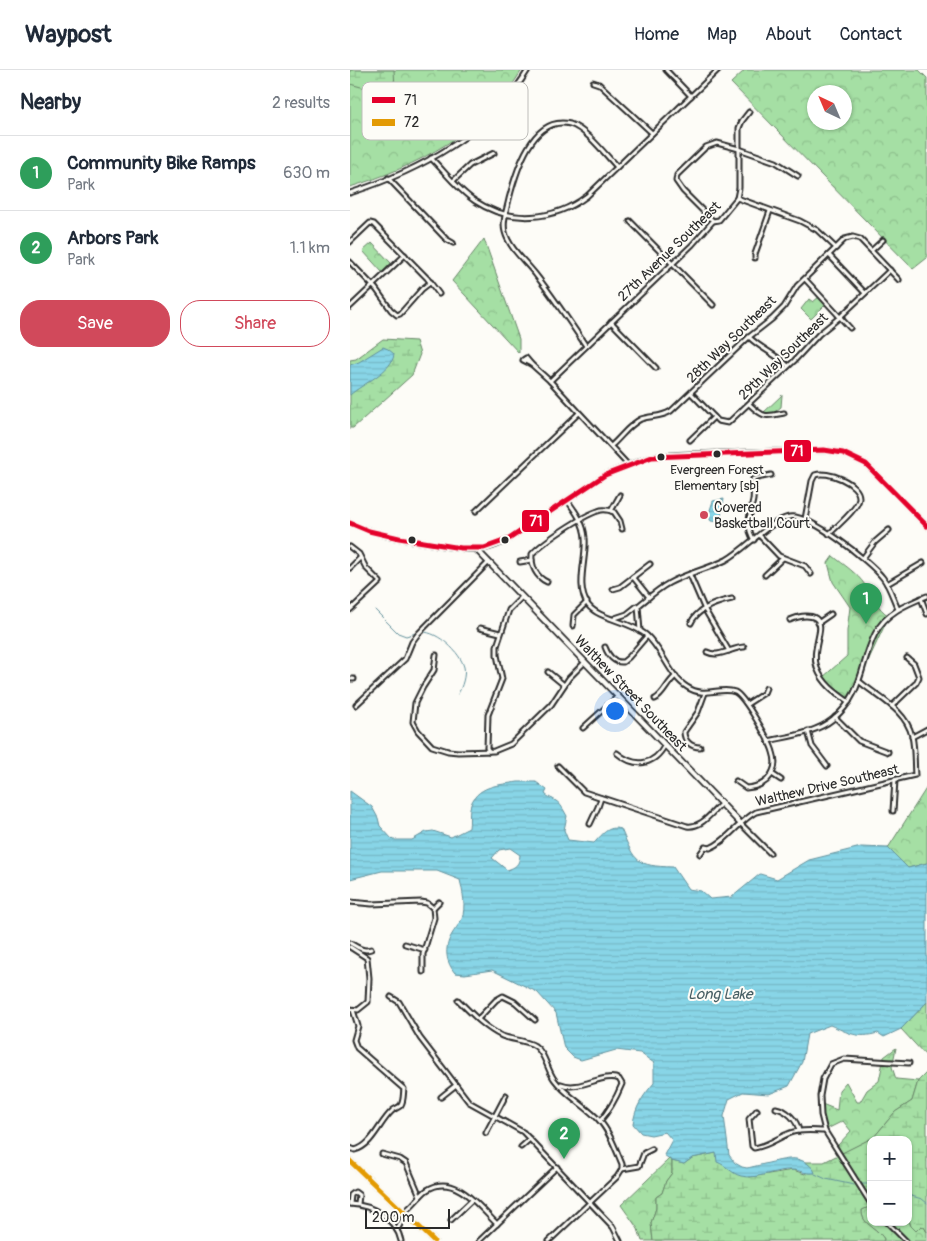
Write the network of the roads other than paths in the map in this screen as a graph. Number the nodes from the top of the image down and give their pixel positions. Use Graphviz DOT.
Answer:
graph roads {
  1 [pos="528,70"];
  2 [pos="666,70"];
  3 [pos="718,70"];
  4 [pos="520,82"];
  5 [pos="593,82"];
  6 [pos="691,96"];
  7 [pos="749,112"];
  8 [pos="652,133"];
  9 [pos="460,140"];
  10 [pos="739,148"];
  11 [pos="494,153"];
  12 [pos="431,158"];
  13 [pos="617,167"];
  14 [pos="798,176"];
  15 [pos="388,178"];
  16 [pos="453,180"];
  17 [pos="350,193"];
  18 [pos="737,198"];
  19 [pos="770,210"];
  20 [pos="506,214"];
  21 [pos="630,221"];
  22 [pos="713,222"];
  23 [pos="883,240"];
  24 [pos="350,242"];
  25 [pos="453,243"];
  26 [pos="836,248"];
  27 [pos="872,250"];
  28 [pos="405,255"];
  29 [pos="829,255"];
  30 [pos="755,258"];
  31 [pos="350,262"];
  32 [pos="672,264"];
  33 [pos="890,270"];
  34 [pos="804,279"];
  35 [pos="900,280"];
  36 [pos="431,282"];
  37 [pos="373,285"];
  38 [pos="865,293"];
  39 [pos="439,294"];
  40 [pos="713,305"];
  41 [pos="350,308"];
  42 [pos="840,317"];
  43 [pos="612,322"];
  44 [pos="850,328"];
  45 [pos="749,337"];
  46 [pos="586,346"];
  47 [pos="531,364"];
  48 [pos="788,366"];
  49 [pos="656,368"];
  50 [pos="550,381"];
  51 [pos="691,393"];
  52 [pos="749,404"];
  53 [pos="580,413"];
  54 [pos="784,413"];
  55 [pos="714,417"];
  56 [pos="690,440"];
  57 [pos="612,446"];
  58 [pos="628,465"];
  59 [pos="771,475"];
  60 [pos="620,495"];
  61 [pos="567,500"];
  62 [pos="476,511"];
  63 [pos="611,511"];
  64 [pos="805,519"];
  65 [pos="580,520"];
  66 [pos="350,523"];
  67 [pos="927,526"];
  68 [pos="622,530"];
  69 [pos="889,530"];
  70 [pos="829,534"];
  71 [pos="760,536"];
  72 [pos="754,540"];
  73 [pos="350,548"];
  74 [pos="476,549"];
  75 [pos="360,558"];
  76 [pos="783,558"];
  77 [pos="863,558"];
  78 [pos="532,560"];
  79 [pos="489,562"];
  80 [pos="520,562"];
  81 [pos="923,563"];
  82 [pos="650,564"];
  83 [pos="350,568"];
  84 [pos="812,574"];
  85 [pos="690,575"];
  86 [pos="765,575"];
  87 [pos="633,577"];
  88 [pos="547,582"];
  89 [pos="887,584"];
  90 [pos="613,589"];
  91 [pos="522,596"];
  92 [pos="927,596"];
  93 [pos="649,598"];
  94 [pos="921,598"];
  95 [pos="732,599"];
  96 [pos="587,602"];
  97 [pos="638,606"];
  98 [pos="898,609"];
  99 [pos="350,610"];
  100 [pos="705,610"];
  101 [pos="831,614"];
  102 [pos="927,614"];
  103 [pos="614,619"];
  104 [pos="790,620"];
  105 [pos="691,623"];
  106 [pos="818,623"];
  107 [pos="574,626"];
  108 [pos="480,628"];
  109 [pos="640,631"];
  110 [pos="500,633"];
  111 [pos="648,636"];
  112 [pos="605,647"];
  113 [pos="744,647"];
  114 [pos="729,651"];
  115 [pos="707,652"];
  116 [pos="436,655"];
  117 [pos="908,658"];
  118 [pos="585,662"];
  119 [pos="548,672"];
  120 [pos="676,676"];
  121 [pos="860,682"];
  122 [pos="564,685"];
  123 [pos="766,688"];
  124 [pos="705,693"];
  125 [pos="618,696"];
  126 [pos="655,699"];
  127 [pos="849,702"];
  128 [pos="747,704"];
  129 [pos="356,705"];
  130 [pos="892,706"];
  131 [pos="835,717"];
  132 [pos="583,728"];
  133 [pos="927,730"];
  134 [pos="808,731"];
  135 [pos="912,737"];
  136 [pos="768,741"];
  137 [pos="665,745"];
  138 [pos="700,747"];
  139 [pos="489,750"];
  140 [pos="888,752"];
  141 [pos="617,753"];
  142 [pos="558,766"];
  143 [pos="827,766"];
  144 [pos="772,774"];
  145 [pos="781,780"];
  146 [pos="895,780"];
  147 [pos="736,781"];
  148 [pos="601,798"];
  149 [pos="720,804"];
  150 [pos="893,812"];
  151 [pos="740,823"];
  152 [pos="590,824"];
  153 [pos="770,853"];
  154 [pos="700,854"];
  155 [pos="350,902"];
  156 [pos="439,902"];
  157 [pos="433,908"];
  158 [pos="350,943"];
  159 [pos="405,944"];
  160 [pos="350,947"];
  161 [pos="371,949"];
  162 [pos="425,950"];
  163 [pos="423,972"];
  164 [pos="392,997"];
  165 [pos="458,1000"];
  166 [pos="352,1009"];
  167 [pos="478,1019"];
  168 [pos="535,1020"];
  169 [pos="909,1063"];
  170 [pos="558,1082"];
  171 [pos="456,1085"];
  172 [pos="506,1095"];
  173 [pos="441,1097"];
  174 [pos="776,1108"];
  175 [pos="756,1110"];
  176 [pos="494,1116"];
  177 [pos="600,1120"];
  178 [pos="798,1131"];
  179 [pos="825,1131"];
  180 [pos="486,1133"];
  181 [pos="530,1139"];
  182 [pos="521,1147"];
  183 [pos="350,1148"];
  184 [pos="652,1149"];
  185 [pos="382,1154"];
  186 [pos="351,1162"];
  187 [pos="557,1167"];
  188 [pos="622,1169"];
  189 [pos="420,1196"];
  190 [pos="867,1198"];
  191 [pos="472,1200"];
  192 [pos="590,1202"];
  193 [pos="350,1204"];
  194 [pos="358,1204"];
  195 [pos="404,1212"];
  196 [pos="387,1220"];
  197 [pos="450,1220"];
  198 [pos="497,1224"];
  199 [pos="891,1226"];
  200 [pos="397,1230"];
  201 [pos="401,1241"];
  202 [pos="434,1241"];
  203 [pos="479,1241"];
  204 [pos="549,1241"];
  205 [pos="620,1241"];
  206 [pos="906,1241"];
  1 -- 4 [label="street"];
  2 -- 6 [label="street"];
  3 -- 6 [label="street"];
  5 -- 8 [label="street"];
  6 -- 8 [label="street"];
  7 -- 10 [label="street, 27th Avenue Southeast"];
  8 -- 13 [label="street"];
  9 -- 12 [label="street"];
  10 -- 14 [label="street"];
  10 -- 18 [label="street, 27th Avenue Southeast"];
  10 -- 22 [label="street"];
  11 -- 16 [label="street"];
  12 -- 15 [label="street"];
  12 -- 16 [label="street"];
  13 -- 20 [label="street"];
  13 -- 20 [label="street"];
  15 -- 17 [label="street"];
  15 -- 25 [label="street"];
  16 -- 20 [label="street"];
  18 -- 19 [label="street"];
  18 -- 22 [label="street, 27th Avenue Southeast"];
  19 -- 26 [label="street"];
  19 -- 30 [label="street"];
  20 -- 46 [label="street"];
  21 -- 32 [label="street"];
  22 -- 32 [label="street, 27th Avenue Southeast"];
  23 -- 27 [label="street"];
  24 -- 28 [label="street"];
  26 -- 27 [label="street, 28th Way Southeast"];
  26 -- 29 [label="street, 28th Way Southeast"];
  27 -- 33 [label="street, 28th Way Southeast"];
  28 -- 36 [label="street"];
  28 -- 37 [label="street"];
  29 -- 34 [label="street, 28th Way Southeast"];
  29 -- 38 [label="street"];
  31 -- 37 [label="street"];
  32 -- 40 [label="street"];
  32 -- 43 [label="street, 27th Avenue Southeast"];
  33 -- 35 [label="street, 28th Way Southeast"];
  33 -- 38 [label="street, 29th Way Southeast"];
  34 -- 42 [label="street"];
  34 -- 45 [label="street, 28th Way Southeast"];
  36 -- 37 [label="street"];
  36 -- 39 [label="street"];
  37 -- 41 [label="street"];
  38 -- 42 [label="street, 29th Way Southeast"];
  42 -- 44 [label="street"];
  42 -- 48 [label="street, 29th Way Southeast"];
  43 -- 46 [label="street, 27th Avenue Southeast"];
  43 -- 49 [label="street"];
  45 -- 48 [label="street"];
  45 -- 51 [label="street, 28th Way Southeast"];
  46 -- 50 [label="street, 27th Avenue Southeast"];
  47 -- 50 [label="street"];
  48 -- 52 [label="street, 29th Way Southeast"];
  50 -- 53 [label="street"];
  51 -- 55 [label="street"];
  51 -- 57 [label="street, 28th Way Southeast"];
  52 -- 54 [label="street"];
  52 -- 55 [label="street, 29th Way Southeast"];
  53 -- 57 [label="street"];
  53 -- 62 [label="street"];
  55 -- 56 [label="street"];
  57 -- 58 [label="street"];
  58 -- 61 [label="street"];
  58 -- 67 [label="street"];
  59 -- 72 [label="street"];
  60 -- 63 [label="street"];
  61 -- 65 [label="street"];
  61 -- 74 [label="street"];
  63 -- 65 [label="street"];
  63 -- 68 [label="street"];
  64 -- 70 [label="street"];
  64 -- 70 [label="street"];
  64 -- 71 [label="street"];
  65 -- 78 [label="street"];
  65 -- 96 [label="street"];
  66 -- 74 [label="street"];
  69 -- 77 [label="street"];
  70 -- 77 [label="street"];
  71 -- 72 [label="street"];
  71 -- 76 [label="street"];
  72 -- 85 [label="street"];
  73 -- 75 [label="street"];
  74 -- 79 [label="street, Walthew Street Southeast"];
  75 -- 83 [label="street"];
  75 -- 99 [label="street"];
  76 -- 84 [label="street"];
  76 -- 86 [label="street"];
  77 -- 89 [label="street"];
  78 -- 80 [label="street"];
  78 -- 88 [label="street"];
  79 -- 91 [label="street, Walthew Street Southeast"];
  79 -- 129 [label="street"];
  81 -- 89 [label="street"];
  82 -- 87 [label="street"];
  85 -- 93 [label="street"];
  85 -- 100 [label="street"];
  87 -- 90 [label="street"];
  87 -- 93 [label="street"];
  89 -- 98 [label="street"];
  91 -- 110 [label="street"];
  91 -- 118 [label="street, Walthew Street Southeast"];
  92 -- 94 [label="street"];
  93 -- 97 [label="street"];
  94 -- 98 [label="street"];
  94 -- 102 [label="street"];
  95 -- 100 [label="street"];
  96 -- 103 [label="street"];
  96 -- 107 [label="street"];
  97 -- 103 [label="street"];
  97 -- 109 [label="street"];
  98 -- 121 [label="street"];
  100 -- 105 [label="street"];
  100 -- 114 [label="street"];
  101 -- 106 [label="street"];
  103 -- 109 [label="street"];
  104 -- 106 [label="street"];
  106 -- 127 [label="street"];
  108 -- 110 [label="street"];
  109 -- 111 [label="street"];
  110 -- 139 [label="street"];
  111 -- 112 [label="street"];
  111 -- 120 [label="street"];
  113 -- 114 [label="street"];
  114 -- 115 [label="street"];
  116 -- 139 [label="street"];
  117 -- 130 [label="street"];
  118 -- 122 [label="street"];
  118 -- 125 [label="street, Walthew Street Southeast"];
  119 -- 122 [label="street"];
  120 -- 124 [label="street"];
  120 -- 126 [label="street"];
  121 -- 127 [label="street"];
  121 -- 130 [label="street"];
  122 -- 139 [label="street"];
  123 -- 128 [label="street"];
  124 -- 128 [label="street"];
  124 -- 138 [label="street"];
  125 -- 132 [label="street"];
  125 -- 137 [label="street, Walthew Street Southeast"];
  127 -- 131 [label="street"];
  128 -- 136 [label="street"];
  130 -- 135 [label="street"];
  131 -- 134 [label="street"];
  131 -- 140 [label="street"];
  133 -- 135 [label="street"];
  134 -- 136 [label="street"];
  134 -- 143 [label="street"];
  135 -- 146 [label="street, Walthew Drive Southeast"];
  136 -- 144 [label="street"];
  137 -- 141 [label="street"];
  137 -- 149 [label="street, Walthew Street Southeast"];
  142 -- 148 [label="street"];
  144 -- 145 [label="street"];
  144 -- 147 [label="street"];
  146 -- 150 [label="street"];
  146 -- 151 [label="street, Walthew Drive Southeast"];
  148 -- 149 [label="street"];
  148 -- 152 [label="street"];
  149 -- 151 [label="street, Walthew Street Southeast"];
  151 -- 153 [label="street, Walthew Street Southeast"];
  151 -- 154 [label="street, Walthew Drive Southeast"];
  155 -- 157 [label="street"];
  156 -- 157 [label="street"];
  157 -- 162 [label="street"];
  158 -- 161 [label="street"];
  159 -- 162 [label="street"];
  160 -- 166 [label="street"];
  162 -- 163 [label="street"];
  164 -- 171 [label="street"];
  165 -- 167 [label="street"];
  166 -- 183 [label="street"];
  167 -- 168 [label="street"];
  167 -- 170 [label="street"];
  169 -- 179 [label="street"];
  170 -- 177 [label="street"];
  170 -- 177 [label="street"];
  171 -- 173 [label="street"];
  171 -- 176 [label="street"];
  172 -- 176 [label="street"];
  174 -- 178 [label="street"];
  175 -- 178 [label="street"];
  176 -- 180 [label="street"];
  176 -- 181 [label="street"];
  177 -- 188 [label="street"];
  178 -- 179 [label="street"];
  179 -- 190 [label="street"];
  181 -- 182 [label="street"];
  181 -- 187 [label="street"];
  184 -- 188 [label="street"];
  185 -- 189 [label="street"];
  186 -- 195 [label="street"];
  187 -- 192 [label="street"];
  187 -- 198 [label="street"];
  188 -- 192 [label="street"];
  189 -- 191 [label="street"];
  189 -- 195 [label="street"];
  191 -- 197 [label="street"];
  191 -- 198 [label="street"];
  192 -- 204 [label="street"];
  192 -- 205 [label="street"];
  193 -- 194 [label="street"];
  193 -- 194 [label="street"];
  194 -- 196 [label="street"];
  195 -- 196 [label="street"];
  195 -- 200 [label="street"];
  195 -- 202 [label="street"];
  196 -- 200 [label="street"];
  198 -- 203 [label="street"];
  199 -- 206 [label="street"];
  200 -- 201 [label="street"];
}
